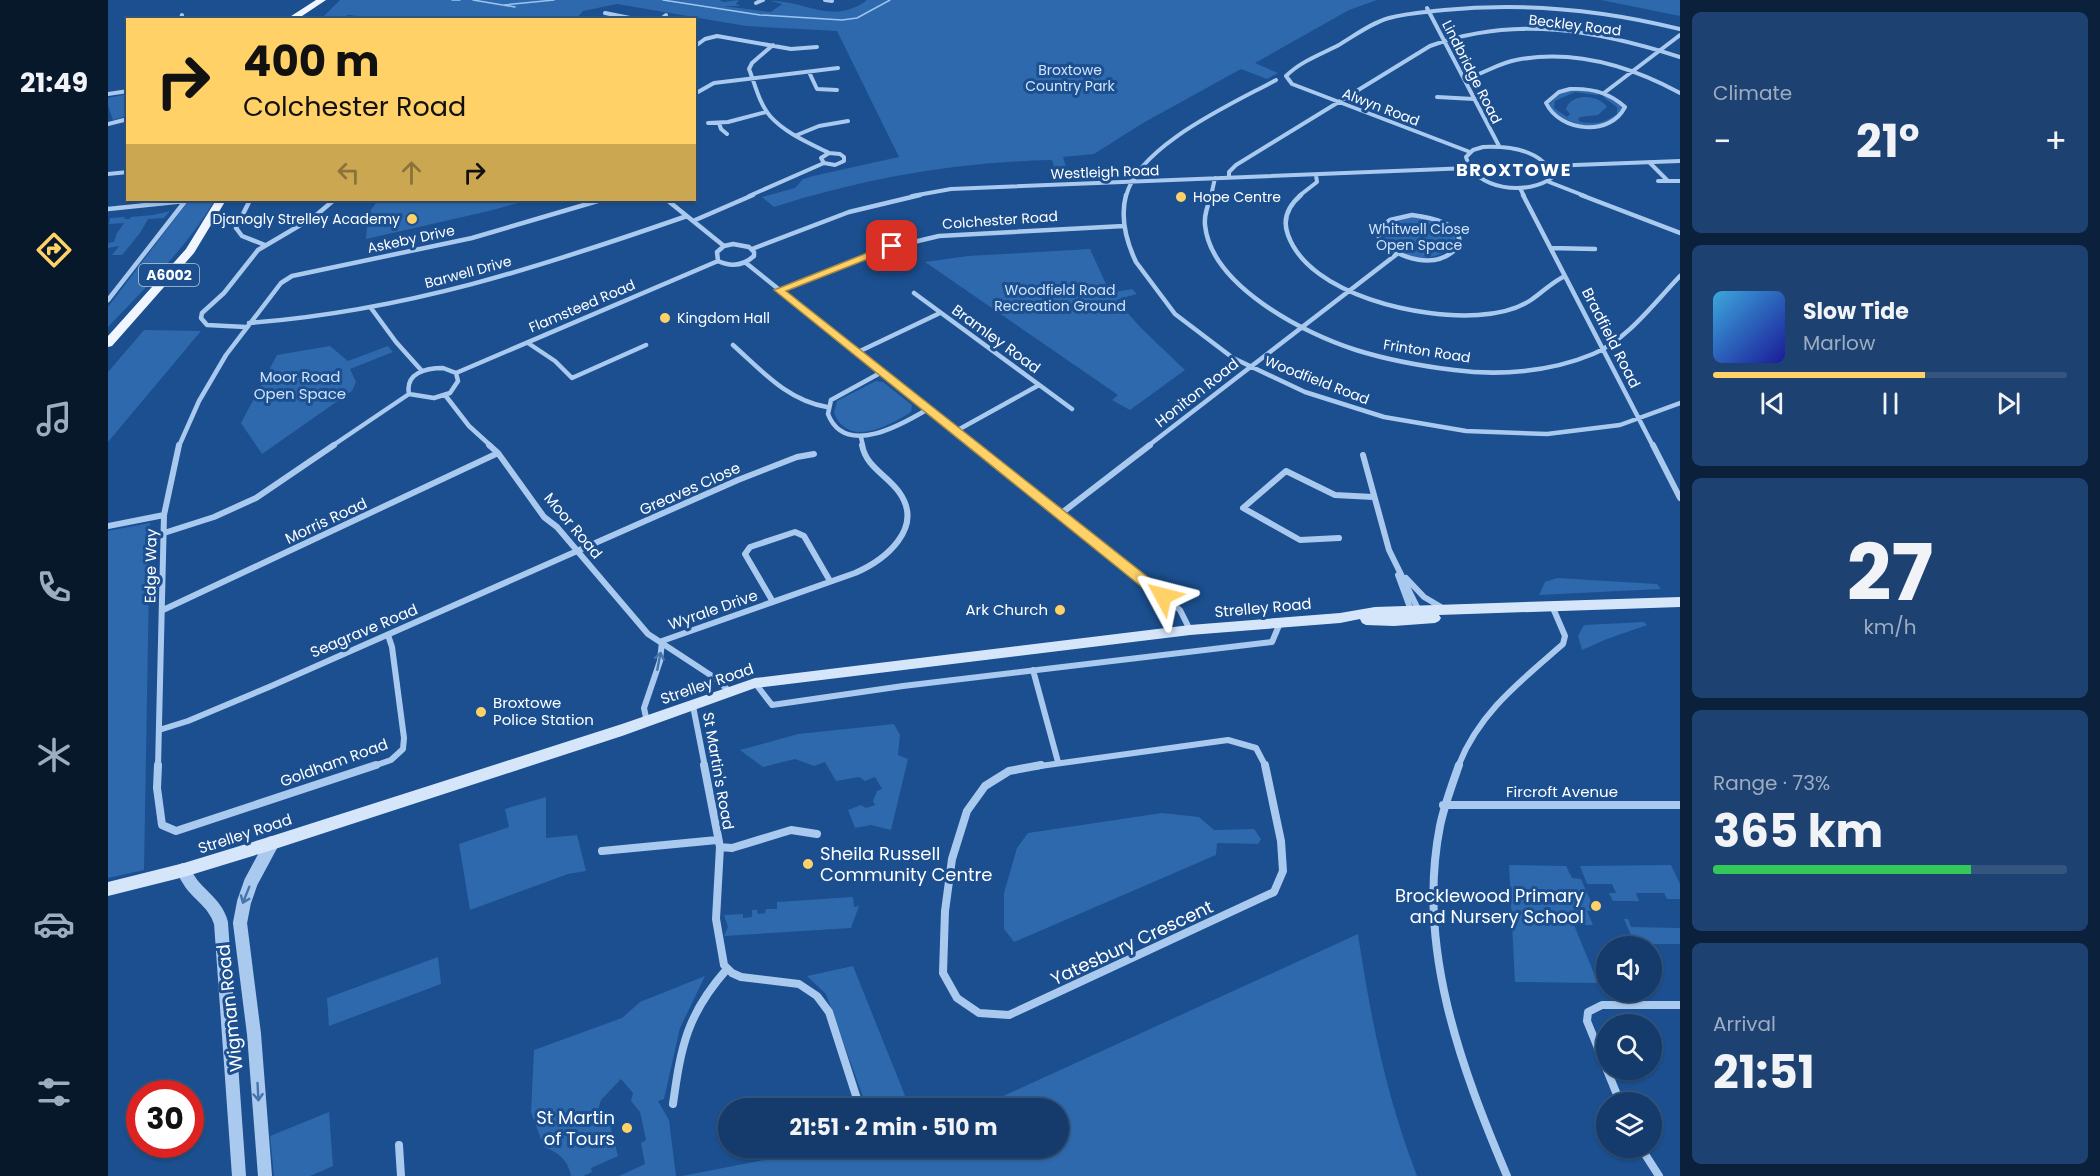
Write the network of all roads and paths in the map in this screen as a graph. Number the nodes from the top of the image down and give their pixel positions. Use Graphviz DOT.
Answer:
graph roads {
  1 [pos="315,0"];
  2 [pos="322,0"];
  3 [pos="824,1"];
  4 [pos="832,1"];
  5 [pos="1427,8"];
  6 [pos="305,9"];
  7 [pos="605,13"];
  8 [pos="182,15"];
  9 [pos="666,15"];
  10 [pos="181,18"];
  11 [pos="292,18"];
  12 [pos="630,18"];
  13 [pos="662,18"];
  14 [pos="1680,29"];
  15 [pos="1680,35"];
  16 [pos="1443,40"];
  17 [pos="773,45"];
  18 [pos="696,46"];
  19 [pos="817,47"];
  20 [pos="1660,51"];
  21 [pos="1680,57"];
  22 [pos="838,68"];
  23 [pos="1633,71"];
  24 [pos="809,72"];
  25 [pos="753,79"];
  26 [pos="1464,79"];
  27 [pos="1276,80"];
  28 [pos="837,89"];
  29 [pos="126,91"];
  30 [pos="698,92"];
  31 [pos="1604,93"];
  32 [pos="1680,93"];
  33 [pos="108,94"];
  34 [pos="1437,97"];
  35 [pos="1474,99"];
  36 [pos="1339,102"];
  37 [pos="766,111"];
  38 [pos="108,114"];
  39 [pos="126,119"];
  40 [pos="847,121"];
  41 [pos="114,122"];
  42 [pos="708,123"];
  43 [pos="719,123"];
  44 [pos="108,124"];
  45 [pos="726,134"];
  46 [pos="797,135"];
  47 [pos="1498,146"];
  48 [pos="1470,152"];
  49 [pos="829,153"];
  50 [pos="1680,161"];
  51 [pos="1649,162"];
  52 [pos="824,163"];
  53 [pos="1549,166"];
  54 [pos="1468,168"];
  55 [pos="126,171"];
  56 [pos="108,174"];
  57 [pos="1316,175"];
  58 [pos="1229,177"];
  59 [pos="1215,178"];
  60 [pos="1658,181"];
  61 [pos="1668,181"];
  62 [pos="1680,181"];
  63 [pos="1131,182"];
  64 [pos="1549,182"];
  65 [pos="1520,188"];
  66 [pos="177,201"];
  67 [pos="184,201"];
  68 [pos="220,201"];
  69 [pos="250,201"];
  70 [pos="333,201"];
  71 [pos="598,201"];
  72 [pos="668,201"];
  73 [pos="110,209"];
  74 [pos="687,216"];
  75 [pos="108,217"];
  76 [pos="693,221"];
  77 [pos="1124,225"];
  78 [pos="1680,233"];
  79 [pos="264,245"];
  80 [pos="724,246"];
  81 [pos="1551,248"];
  82 [pos="752,249"];
  83 [pos="1595,249"];
  84 [pos="1397,254"];
  85 [pos="717,261"];
  86 [pos="746,263"];
  87 [pos="1566,276"];
  88 [pos="1680,276"];
  89 [pos="779,290"];
  90 [pos="1350,291"];
  91 [pos="914,293"];
  92 [pos="108,300"];
  93 [pos="371,308"];
  94 [pos="940,312"];
  95 [pos="247,325"];
  96 [pos="1302,327"];
  97 [pos="108,343"];
  98 [pos="528,343"];
  99 [pos="646,345"];
  100 [pos="733,345"];
  101 [pos="1602,348"];
  102 [pos="858,351"];
  103 [pos="1251,367"];
  104 [pos="422,372"];
  105 [pos="882,372"];
  106 [pos="456,373"];
  107 [pos="1039,385"];
  108 [pos="409,394"];
  109 [pos="445,395"];
  110 [pos="1680,403"];
  111 [pos="827,407"];
  112 [pos="928,409"];
  113 [pos="1072,409"];
  114 [pos="1640,420"];
  115 [pos="956,431"];
  116 [pos="861,437"];
  117 [pos="498,453"];
  118 [pos="814,454"];
  119 [pos="1363,455"];
  120 [pos="1679,494"];
  121 [pos="1373,497"];
  122 [pos="164,515"];
  123 [pos="1059,515"];
  124 [pos="108,526"];
  125 [pos="164,533"];
  126 [pos="1339,538"];
  127 [pos="578,551"];
  128 [pos="1397,568"];
  129 [pos="830,581"];
  130 [pos="773,602"];
  131 [pos="1680,602"];
  132 [pos="1554,608"];
  133 [pos="163,610"];
  134 [pos="1453,612"];
  135 [pos="1417,614"];
  136 [pos="1280,623"];
  137 [pos="1190,630"];
  138 [pos="388,635"];
  139 [pos="662,641"];
  140 [pos="1033,670"];
  141 [pos="755,683"];
  142 [pos="729,691"];
  143 [pos="693,706"];
  144 [pos="647,722"];
  145 [pos="159,730"];
  146 [pos="1058,762"];
  147 [pos="1443,805"];
  148 [pos="1680,805"];
  149 [pos="162,825"];
  150 [pos="817,834"];
  151 [pos="272,843"];
  152 [pos="718,844"];
  153 [pos="602,851"];
  154 [pos="184,870"];
  155 [pos="108,889"];
  156 [pos="727,969"];
  157 [pos="1680,1005"];
  158 [pos="1616,1092"];
  159 [pos="857,1098"];
  160 [pos="674,1104"];
  161 [pos="399,1145"];
  162 [pos="1647,1158"];
  163 [pos="239,1176"];
  164 [pos="265,1176"];
  165 [pos="401,1176"];
  166 [pos="1507,1176"];
  167 [pos="1659,1176"];
  1 -- 6 [label="main road"];
  2 -- 6 [label="main road"];
  3 -- 4 [label="street"];
  5 -- 14 [label="street"];
  5 -- 16 [label="street, Lindbridge Road"];
  5 -- 36 [label="street, Alwyn Road"];
  6 -- 11 [label="main road"];
  7 -- 12 [label="street"];
  8 -- 10 [label="street"];
  9 -- 13 [label="street"];
  15 -- 20 [label="street"];
  16 -- 20 [label="street, Beckley Road"];
  16 -- 26 [label="street, Lindbridge Road"];
  16 -- 36 [label="street, Beckley Road"];
  17 -- 18 [label="street"];
  17 -- 19 [label="street"];
  17 -- 25 [label="street"];
  20 -- 21 [label="street, Beckley Road"];
  20 -- 23 [label="street"];
  22 -- 24 [label="street"];
  23 -- 26 [label="street"];
  23 -- 31 [label="street"];
  23 -- 32 [label="street"];
  24 -- 25 [label="street"];
  24 -- 28 [label="street"];
  25 -- 30 [label="street"];
  25 -- 37 [label="street"];
  26 -- 35 [label="street, Lindbridge Road"];
  27 -- 63 [label="street, Woodfield Road"];
  29 -- 33 [label="street"];
  31 -- 31 [label="street"];
  34 -- 35 [label="street"];
  35 -- 47 [label="street, Lindbridge Road"];
  36 -- 48 [label="street, Alwyn Road"];
  36 -- 58 [label="street"];
  37 -- 43 [label="street"];
  37 -- 46 [label="street"];
  38 -- 41 [label="street"];
  39 -- 41 [label="street"];
  40 -- 46 [label="street"];
  41 -- 44 [label="street"];
  42 -- 43 [label="street"];
  43 -- 45 [label="street"];
  46 -- 49 [label="street"];
  47 -- 48 [label="street"];
  47 -- 53 [label="street"];
  48 -- 54 [label="street"];
  49 -- 52 [label="street"];
  49 -- 52 [label="street"];
  50 -- 51 [label="street"];
  51 -- 53 [label="street"];
  51 -- 61 [label="street"];
  52 -- 76 [label="street"];
  53 -- 64 [label="street"];
  54 -- 57 [label="street, Westleigh Road"];
  54 -- 65 [label="street"];
  55 -- 56 [label="street"];
  57 -- 58 [label="street, Westleigh Road"];
  57 -- 90 [label="street"];
  58 -- 59 [label="street, Westleigh Road"];
  59 -- 63 [label="street, Westleigh Road"];
  59 -- 96 [label="street, Frinton Road"];
  60 -- 61 [label="street"];
  61 -- 62 [label="street"];
  63 -- 77 [label="street, Woodfield Road"];
  63 -- 82 [label="street, Westleigh Road"];
  64 -- 65 [label="street"];
  64 -- 78 [label="street"];
  65 -- 81 [label="street, Bradfield Road"];
  66 -- 73 [label="street"];
  67 -- 92 [label="street"];
  68 -- 97 [label="main road, A6002"];
  69 -- 79 [label="street"];
  70 -- 79 [label="street"];
  71 -- 95 [label="street, Askeby Drive"];
  72 -- 74 [label="street"];
  73 -- 75 [label="street"];
  74 -- 76 [label="street"];
  74 -- 93 [label="street, Barwell Drive"];
  76 -- 80 [label="street"];
  77 -- 89 [label="street, Colchester Road"];
  77 -- 103 [label="street, Woodfield Road"];
  79 -- 95 [label="street, Barwell Drive"];
  80 -- 82 [label="street"];
  80 -- 85 [label="street"];
  81 -- 83 [label="street"];
  81 -- 87 [label="street, Bradfield Road"];
  82 -- 86 [label="street"];
  84 -- 84 [label="street"];
  84 -- 90 [label="street, Honiton Road"];
  85 -- 86 [label="street"];
  85 -- 98 [label="street, Flamsteed Road"];
  86 -- 89 [label="street"];
  87 -- 90 [label="street"];
  87 -- 101 [label="street, Bradfield Road"];
  88 -- 101 [label="street, Frinton Road"];
  89 -- 102 [label="street"];
  90 -- 96 [label="street, Honiton Road"];
  91 -- 94 [label="street, Bramley Road"];
  93 -- 95 [label="street, Barwell Drive"];
  93 -- 104 [label="street"];
  94 -- 102 [label="street, Bramley Road"];
  94 -- 107 [label="street, Bramley Road"];
  95 -- 122 [label="street, Edge Way"];
  96 -- 101 [label="street, Frinton Road"];
  96 -- 103 [label="street, Honiton Road"];
  98 -- 99 [label="street"];
  98 -- 106 [label="street, Flamsteed Road"];
  100 -- 111 [label="street"];
  101 -- 114 [label="street, Bradfield Road"];
  102 -- 105 [label="street"];
  103 -- 114 [label="street, Woodfield Road"];
  103 -- 123 [label="street, Honiton Road"];
  104 -- 106 [label="street"];
  104 -- 108 [label="street"];
  105 -- 111 [label="street"];
  105 -- 112 [label="street"];
  106 -- 109 [label="street"];
  107 -- 113 [label="street, Bramley Road"];
  107 -- 115 [label="street, Bramley Road"];
  108 -- 109 [label="street"];
  108 -- 125 [label="street"];
  109 -- 117 [label="street, Moor Road"];
  110 -- 114 [label="street, Woodfield Road"];
  111 -- 116 [label="street"];
  112 -- 115 [label="street"];
  112 -- 116 [label="street"];
  114 -- 120 [label="street, Bradfield Road"];
  115 -- 123 [label="street"];
  116 -- 129 [label="street, Wyrale Drive"];
  117 -- 127 [label="street, Moor Road"];
  117 -- 133 [label="street, Morris Road"];
  118 -- 127 [label="street, Greaves Close"];
  119 -- 121 [label="street"];
  121 -- 126 [label="street"];
  121 -- 128 [label="street"];
  122 -- 124 [label="street"];
  122 -- 125 [label="street, Edge Way"];
  123 -- 137 [label="street"];
  125 -- 133 [label="street, Edge Way"];
  127 -- 138 [label="street, Seagrave Road"];
  127 -- 139 [label="street, Moor Road"];
  128 -- 134 [label="street"];
  128 -- 135 [label="street"];
  129 -- 130 [label="street, Wyrale Drive"];
  129 -- 130 [label="street, Wyrale Drive"];
  130 -- 139 [label="street, Wyrale Drive"];
  131 -- 132 [label="main road, Strelley Road"];
  132 -- 134 [label="main road, Strelley Road"];
  132 -- 147 [label="street"];
  133 -- 145 [label="street, Edge Way"];
  134 -- 135 [label="main road, Strelley Road"];
  135 -- 136 [label="main road, Strelley Road"];
  136 -- 137 [label="main road, Strelley Road"];
  136 -- 140 [label="street"];
  137 -- 141 [label="main road, Strelley Road"];
  138 -- 145 [label="street, Seagrave Road"];
  138 -- 149 [label="street, Goldham Road"];
  139 -- 142 [label="street, Moor Road"];
  144 -- 139 [label="street, one-way"];
  140 -- 141 [label="street"];
  140 -- 146 [label="street"];
  141 -- 142 [label="main road, Strelley Road"];
  142 -- 143 [label="main road, Strelley Road"];
  143 -- 144 [label="main road, Strelley Road"];
  143 -- 152 [label="street, St Martin's Road"];
  144 -- 151 [label="main road, Strelley Road"];
  145 -- 149 [label="street, Edge Way"];
  146 -- 146 [label="street, Yatesbury Crescent"];
  147 -- 148 [label="street, Fircroft Avenue"];
  147 -- 166 [label="street"];
  150 -- 152 [label="street, St Martin's Road"];
  151 -- 154 [label="main road, Strelley Road"];
  151 -- 164 [label="street, Wigman Road, one-way"];
  152 -- 153 [label="street, St Martin's Road"];
  152 -- 156 [label="street, St Martin's Road"];
  154 -- 155 [label="main road, Strelley Road"];
  154 -- 163 [label="street, Wigman Road"];
  156 -- 159 [label="street"];
  156 -- 160 [label="street"];
  157 -- 158 [label="street"];
  161 -- 165 [label="street"];
  162 -- 167 [label="street"];
}
